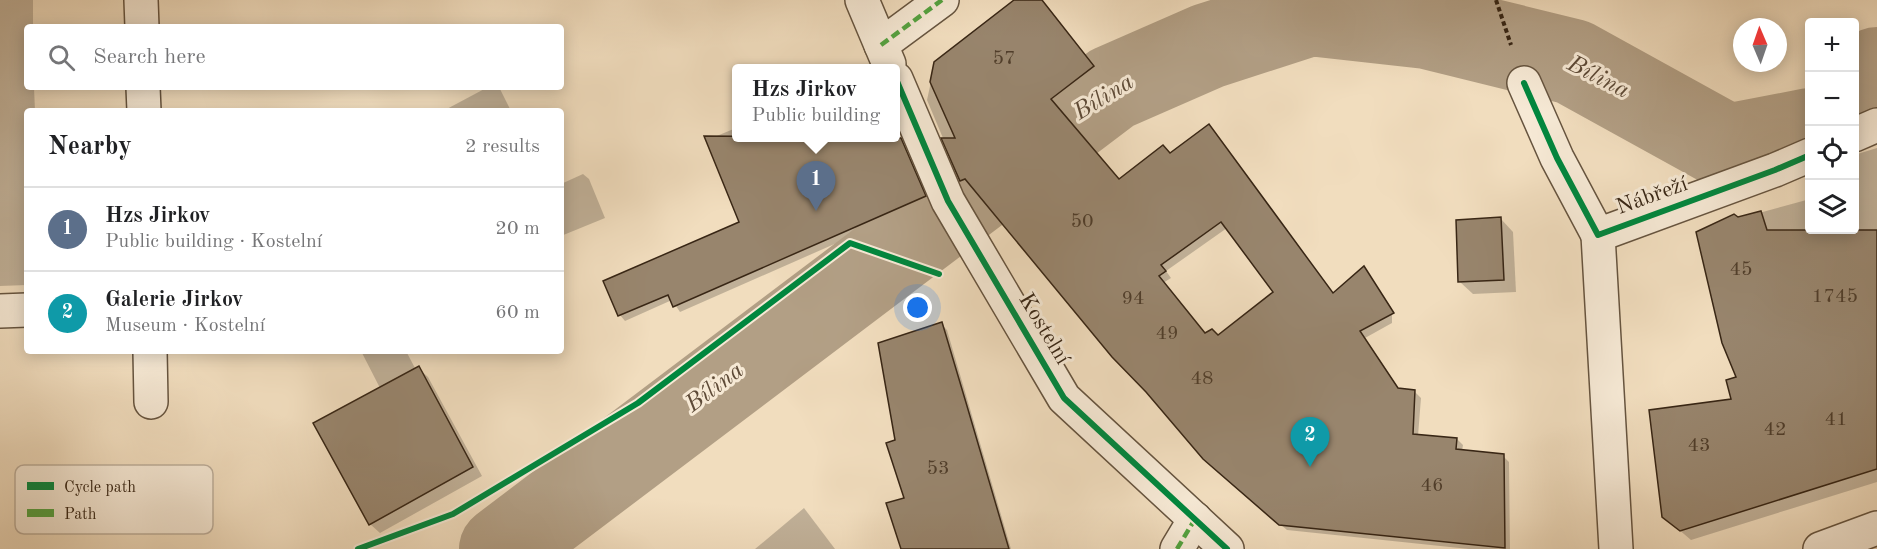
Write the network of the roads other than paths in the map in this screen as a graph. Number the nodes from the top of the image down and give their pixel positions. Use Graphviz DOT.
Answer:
graph roads {
  1 [pos="141,0"];
  2 [pos="862,0"];
  3 [pos="942,0"];
  4 [pos="142,24"];
  5 [pos="886,57"];
  6 [pos="1524,83"];
  7 [pos="900,88"];
  8 [pos="143,90"];
  9 [pos="144,108"];
  10 [pos="1877,125"];
  11 [pos="1859,133"];
  12 [pos="1805,157"];
  13 [pos="1598,235"];
  14 [pos="24,310"];
  15 [pos="0,311"];
  16 [pos="150,354"];
  17 [pos="151,402"];
  18 [pos="1196,519"];
  19 [pos="1877,528"];
  20 [pos="1178,549"];
  21 [pos="1227,549"];
  22 [pos="1616,549"];
  23 [pos="1820,549"];
  1 -- 4 [label="street"];
  2 -- 5 [label="street"];
  3 -- 5 [label="street"];
  6 -- 13 [label="street, Nábřeží"];
  7 -- 18 [label="street, Kostelní"];
  8 -- 9 [label="street"];
  10 -- 11 [label="street"];
  12 -- 13 [label="street, Nábřeží"];
  13 -- 22 [label="street, Nábřeží"];
  14 -- 15 [label="street"];
  16 -- 17 [label="street"];
  18 -- 20 [label="street"];
  18 -- 21 [label="street, Kostelní"];
  19 -- 23 [label="street"];
}
